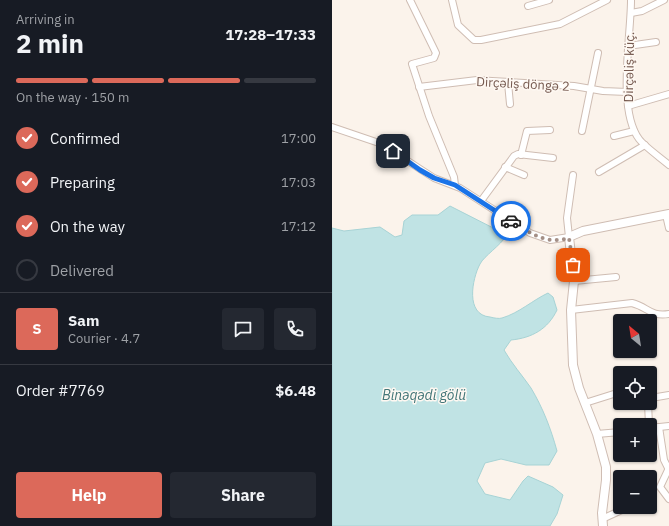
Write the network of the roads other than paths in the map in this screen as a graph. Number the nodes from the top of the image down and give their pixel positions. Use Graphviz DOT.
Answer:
graph roads {
  1 [pos="410,0"];
  2 [pos="452,0"];
  3 [pos="549,0"];
  4 [pos="607,0"];
  5 [pos="631,0"];
  6 [pos="664,0"];
  7 [pos="528,6"];
  8 [pos="631,13"];
  9 [pos="656,42"];
  10 [pos="628,46"];
  11 [pos="598,53"];
  12 [pos="508,83"];
  13 [pos="419,87"];
  14 [pos="591,89"];
  15 [pos="627,92"];
  16 [pos="669,94"];
  17 [pos="510,104"];
  18 [pos="628,106"];
  19 [pos="332,127"];
  20 [pos="550,130"];
  21 [pos="634,131"];
  22 [pos="582,132"];
  23 [pos="614,136"];
  24 [pos="645,145"];
  25 [pos="521,155"];
  26 [pos="553,158"];
  27 [pos="669,165"];
  28 [pos="505,168"];
  29 [pos="599,172"];
  30 [pos="524,175"];
  31 [pos="574,175"];
  32 [pos="455,185"];
  33 [pos="480,201"];
  34 [pos="667,214"];
  35 [pos="669,228"];
  36 [pos="569,238"];
  37 [pos="616,277"];
  38 [pos="574,281"];
  39 [pos="571,310"];
  40 [pos="669,314"];
  41 [pos="613,394"];
  42 [pos="669,395"];
  43 [pos="657,397"];
  44 [pos="585,403"];
  45 [pos="669,426"];
  46 [pos="659,427"];
  47 [pos="613,433"];
  48 [pos="597,434"];
  49 [pos="668,470"];
  50 [pos="669,499"];
  51 [pos="617,514"];
  52 [pos="603,523"];
  1 -- 13 [label="street"];
  2 -- 4 [label="street"];
  3 -- 7 [label="street"];
  5 -- 8 [label="street, Dirçəliş küç."];
  6 -- 8 [label="street"];
  8 -- 10 [label="street, Dirçəliş küç."];
  9 -- 10 [label="street"];
  10 -- 15 [label="street, Dirçəliş küç."];
  11 -- 14 [label="street"];
  12 -- 13 [label="street, Dirçəliş döngə 2"];
  12 -- 14 [label="street, Dirçəliş döngə 2"];
  12 -- 17 [label="street"];
  13 -- 32 [label="street"];
  14 -- 15 [label="street, Dirçəliş döngə 2"];
  14 -- 22 [label="street"];
  15 -- 18 [label="street, Dirçəliş küç."];
  16 -- 18 [label="street"];
  18 -- 21 [label="street, Dirçəliş küç."];
  19 -- 32 [label="street"];
  20 -- 25 [label="street"];
  21 -- 23 [label="street"];
  21 -- 24 [label="street, Dirçəliş küç."];
  24 -- 27 [label="street, Dirçəliş küç."];
  24 -- 29 [label="street"];
  25 -- 26 [label="street"];
  25 -- 28 [label="street"];
  28 -- 30 [label="street"];
  28 -- 33 [label="street"];
  31 -- 36 [label="street"];
  32 -- 33 [label="street"];
  33 -- 36 [label="street"];
  34 -- 35 [label="street"];
  34 -- 36 [label="street"];
  36 -- 38 [label="street"];
  37 -- 38 [label="street"];
  38 -- 39 [label="street"];
  39 -- 40 [label="street"];
  39 -- 44 [label="street"];
  41 -- 44 [label="street"];
  42 -- 43 [label="street"];
  44 -- 48 [label="street"];
  45 -- 46 [label="street"];
  46 -- 49 [label="street"];
  47 -- 48 [label="street"];
  48 -- 52 [label="street"];
  49 -- 50 [label="street"];
  51 -- 52 [label="street"];
}
